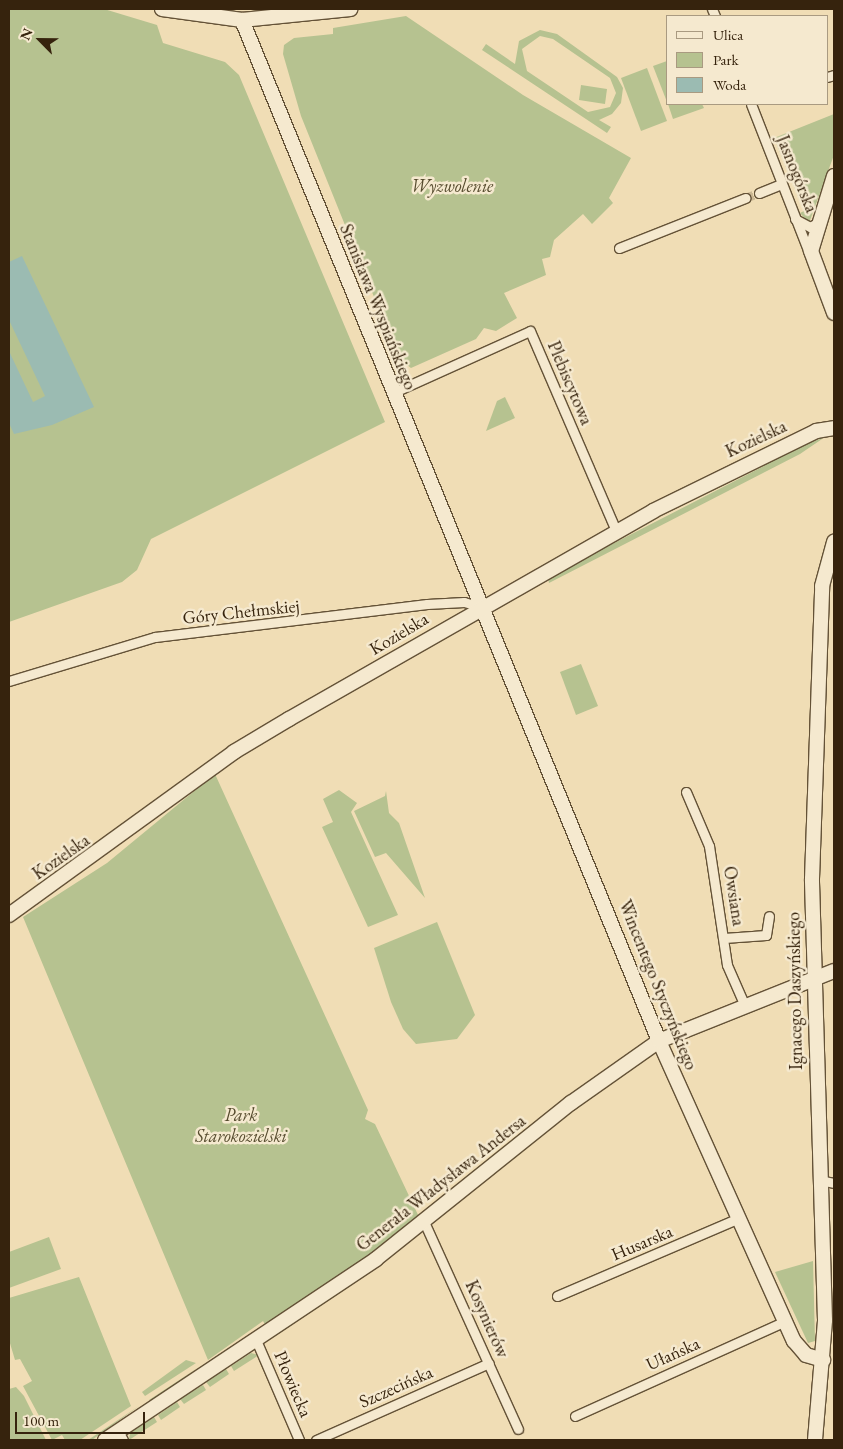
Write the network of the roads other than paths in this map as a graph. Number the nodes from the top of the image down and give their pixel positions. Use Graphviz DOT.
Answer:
graph roads {
  1 [pos="162,9"];
  2 [pos="350,9"];
  3 [pos="242,20"];
  4 [pos="750,105"];
  5 [pos="834,176"];
  6 [pos="781,184"];
  7 [pos="759,193"];
  8 [pos="745,198"];
  9 [pos="795,219"];
  10 [pos="819,222"];
  11 [pos="619,248"];
  12 [pos="812,259"];
  13 [pos="834,313"];
  14 [pos="392,393"];
  15 [pos="834,428"];
  16 [pos="616,531"];
  17 [pos="834,542"];
  18 [pos="482,607"];
  19 [pos="9,681"];
  20 [pos="686,792"];
  21 [pos="9,915"];
  22 [pos="769,916"];
  23 [pos="724,938"];
  24 [pos="834,971"];
  25 [pos="812,980"];
  26 [pos="745,1006"];
  27 [pos="659,1041"];
  28 [pos="820,1180"];
  29 [pos="834,1183"];
  30 [pos="739,1218"];
  31 [pos="425,1224"];
  32 [pos="557,1296"];
  33 [pos="785,1321"];
  34 [pos="256,1340"];
  35 [pos="823,1360"];
  36 [pos="488,1363"];
  37 [pos="575,1416"];
  38 [pos="518,1430"];
  39 [pos="121,1436"];
  40 [pos="104,1440"];
  41 [pos="299,1440"];
  42 [pos="316,1440"];
  43 [pos="815,1440"];
  1 -- 3 [label="street"];
  2 -- 3 [label="street"];
  3 -- 14 [label="street, Stanisława Wyspiańskiego"];
  4 -- 6 [label="street, Jasnogórska"];
  5 -- 10 [label="street"];
  6 -- 7 [label="street"];
  6 -- 9 [label="street, Jasnogórska"];
  8 -- 11 [label="street"];
  9 -- 10 [label="street"];
  9 -- 12 [label="street, Jasnogórska"];
  10 -- 12 [label="street"];
  12 -- 13 [label="street, Jasnogórska"];
  14 -- 16 [label="street, Plebiscytowa"];
  14 -- 18 [label="street, Stanisława Wyspiańskiego"];
  15 -- 16 [label="street, Kozielska"];
  16 -- 18 [label="street, Kozielska"];
  17 -- 25 [label="street, Ignacego Daszyńskiego"];
  18 -- 19 [label="street, Góry Chełmskiej"];
  18 -- 21 [label="street, Kozielska"];
  18 -- 27 [label="street, Wincentego Styczyńskiego"];
  20 -- 23 [label="street, Owsiana"];
  22 -- 23 [label="street"];
  23 -- 26 [label="street, Owsiana"];
  24 -- 25 [label="street, Generała Władysława Andersa"];
  25 -- 26 [label="street, Generała Władysława Andersa"];
  25 -- 28 [label="street, Ignacego Daszyńskiego"];
  26 -- 27 [label="street, Generała Władysława Andersa"];
  27 -- 30 [label="street, Wincentego Styczyńskiego"];
  27 -- 31 [label="street, Generała Władysława Andersa"];
  28 -- 29 [label="street"];
  28 -- 35 [label="street, Ignacego Daszyńskiego"];
  30 -- 32 [label="street, Husarska"];
  30 -- 33 [label="street, Wincentego Styczyńskiego"];
  31 -- 34 [label="street, Generała Władysława Andersa"];
  31 -- 36 [label="street, Kosynierów"];
  33 -- 35 [label="street, Wincentego Styczyńskiego"];
  33 -- 37 [label="street, Ułańska"];
  34 -- 39 [label="street, Generała Władysława Andersa"];
  34 -- 41 [label="street, Płowiecka"];
  35 -- 43 [label="street, Ignacego Daszyńskiego"];
  36 -- 38 [label="street, Kosynierów"];
  36 -- 42 [label="street, Szczecińska"];
  39 -- 40 [label="street, Generała Władysława Andersa"];
}
